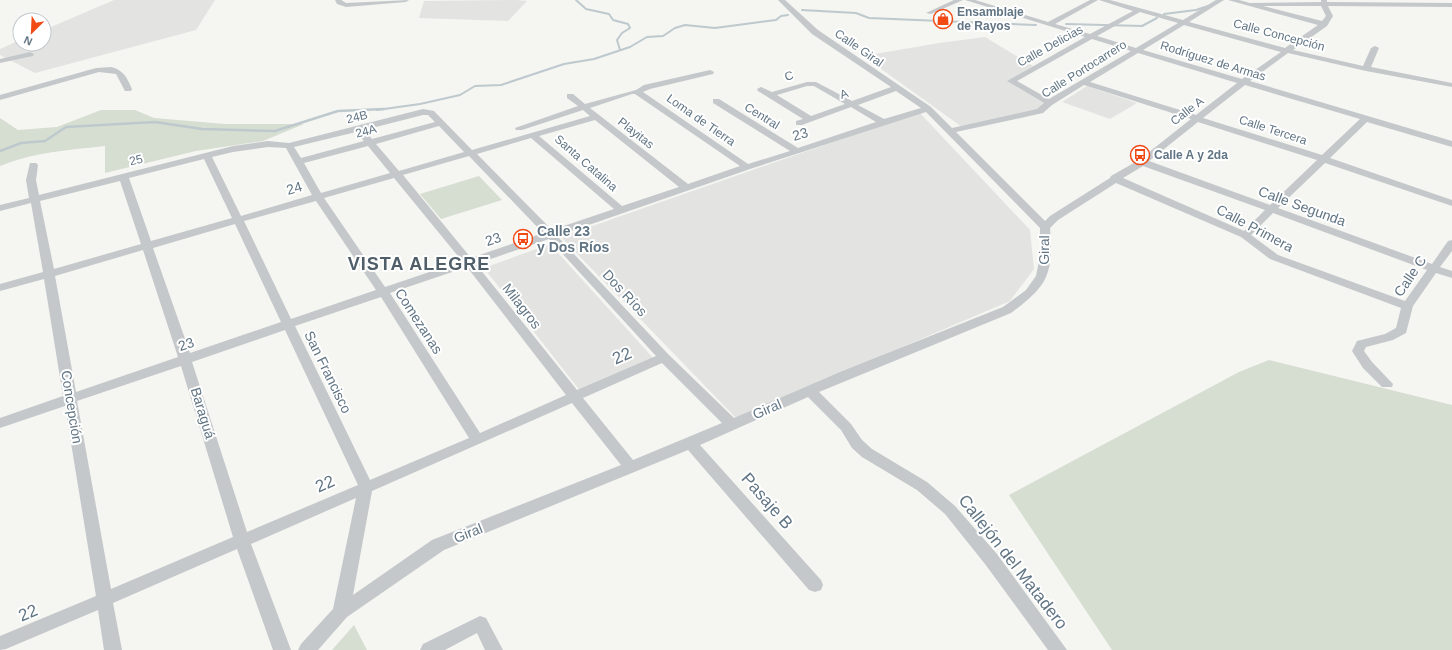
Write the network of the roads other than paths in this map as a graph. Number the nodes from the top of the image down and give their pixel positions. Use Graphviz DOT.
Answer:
graph roads {
  1 [pos="338,0"];
  2 [pos="406,0"];
  3 [pos="781,0"];
  4 [pos="960,0"];
  5 [pos="968,0"];
  6 [pos="1095,0"];
  7 [pos="1102,0"];
  8 [pos="1221,0"];
  9 [pos="1231,0"];
  10 [pos="1280,2"];
  11 [pos="1324,3"];
  12 [pos="1253,4"];
  13 [pos="1447,4"];
  14 [pos="1139,10"];
  15 [pos="929,13"];
  16 [pos="1183,22"];
  17 [pos="1049,24"];
  18 [pos="1324,24"];
  19 [pos="1091,37"];
  20 [pos="1375,48"];
  21 [pos="1137,50"];
  22 [pos="1287,51"];
  23 [pos="30,54"];
  24 [pos="0,61"];
  25 [pos="1366,69"];
  26 [pos="710,72"];
  27 [pos="1085,83"];
  28 [pos="1242,83"];
  29 [pos="1452,85"];
  30 [pos="897,88"];
  31 [pos="128,89"];
  32 [pos="761,89"];
  33 [pos="639,93"];
  34 [pos="770,95"];
  35 [pos="570,96"];
  36 [pos="0,98"];
  37 [pos="716,101"];
  38 [pos="1049,103"];
  39 [pos="852,104"];
  40 [pos="586,107"];
  41 [pos="928,109"];
  42 [pos="431,113"];
  43 [pos="596,117"];
  44 [pos="1366,118"];
  45 [pos="810,119"];
  46 [pos="1197,119"];
  47 [pos="883,122"];
  48 [pos="440,123"];
  49 [pos="799,123"];
  50 [pos="519,128"];
  51 [pos="359,129"];
  52 [pos="949,131"];
  53 [pos="534,136"];
  54 [pos="370,142"];
  55 [pos="1452,144"];
  56 [pos="284,145"];
  57 [pos="796,151"];
  58 [pos="471,153"];
  59 [pos="207,156"];
  60 [pos="1324,159"];
  61 [pos="298,162"];
  62 [pos="1142,162"];
  63 [pos="33,165"];
  64 [pos="747,167"];
  65 [pos="395,174"];
  66 [pos="123,176"];
  67 [pos="1114,178"];
  68 [pos="687,188"];
  69 [pos="317,195"];
  70 [pos="36,198"];
  71 [pos="1452,203"];
  72 [pos="0,208"];
  73 [pos="1271,209"];
  74 [pos="622,211"];
  75 [pos="237,219"];
  76 [pos="1045,228"];
  77 [pos="551,235"];
  78 [pos="1245,235"];
  79 [pos="1452,243"];
  80 [pos="147,246"];
  81 [pos="470,263"];
  82 [pos="1432,268"];
  83 [pos="49,274"];
  84 [pos="1452,275"];
  85 [pos="0,288"];
  86 [pos="384,293"];
  87 [pos="1407,306"];
  88 [pos="288,325"];
  89 [pos="664,357"];
  90 [pos="186,360"];
  91 [pos="1387,384"];
  92 [pos="810,390"];
  93 [pos="574,398"];
  94 [pos="71,399"];
  95 [pos="0,424"];
  96 [pos="731,424"];
  97 [pos="477,440"];
  98 [pos="690,443"];
  99 [pos="630,466"];
  100 [pos="366,486"];
  101 [pos="242,540"];
  102 [pos="815,585"];
  103 [pos="103,601"];
  104 [pos="341,612"];
  105 [pos="0,644"];
  106 [pos="113,650"];
  107 [pos="282,650"];
  108 [pos="307,650"];
  109 [pos="429,650"];
  110 [pos="494,650"];
  111 [pos="1058,650"];
  1 -- 2 [label="street"];
  3 -- 30 [label="street, Calle Giral"];
  4 -- 15 [label="street"];
  5 -- 17 [label="street, Rodríguez de Armas"];
  6 -- 17 [label="street"];
  7 -- 14 [label="street, Calle Concepción"];
  8 -- 16 [label="street, Calle Portocarrero"];
  9 -- 12 [label="street"];
  10 -- 11 [label="street"];
  10 -- 12 [label="street"];
  11 -- 13 [label="street"];
  11 -- 18 [label="street"];
  12 -- 18 [label="street"];
  14 -- 16 [label="street, Calle Concepción"];
  14 -- 19 [label="street, Calle Delicias"];
  16 -- 21 [label="street, Calle Portocarrero"];
  16 -- 22 [label="street, Calle Concepción"];
  17 -- 19 [label="street, Rodríguez de Armas"];
  18 -- 22 [label="street, Calle A"];
  19 -- 21 [label="street, Rodríguez de Armas"];
  19 -- 38 [label="street, Calle Delicias"];
  20 -- 25 [label="street"];
  21 -- 27 [label="street, Calle Portocarrero"];
  21 -- 28 [label="street, Rodríguez de Armas"];
  22 -- 25 [label="street, Calle Concepción"];
  22 -- 28 [label="street, Calle A"];
  23 -- 24 [label="street"];
  25 -- 29 [label="street, Calle Concepción"];
  26 -- 33 [label="street"];
  27 -- 38 [label="street, Calle Portocarrero"];
  27 -- 46 [label="street, Calle Tercera"];
  28 -- 44 [label="street, Rodríguez de Armas"];
  28 -- 46 [label="street, Calle A"];
  30 -- 39 [label="street, A"];
  30 -- 41 [label="street, Calle Giral"];
  31 -- 36 [label="street"];
  32 -- 34 [label="street"];
  33 -- 40 [label="street"];
  33 -- 64 [label="street, Loma de Tierra"];
  34 -- 39 [label="street, C"];
  34 -- 45 [label="street"];
  35 -- 40 [label="street, Playitas"];
  37 -- 57 [label="street, Central"];
  38 -- 52 [label="street, Calle Portocarrero"];
  39 -- 45 [label="street, A"];
  39 -- 47 [label="street"];
  40 -- 43 [label="street, Playitas"];
  40 -- 50 [label="street"];
  41 -- 47 [label="street, 23"];
  41 -- 52 [label="street, Giral"];
  42 -- 48 [label="street, Dos Ríos"];
  42 -- 51 [label="street, 24B"];
  43 -- 53 [label="street, 24"];
  43 -- 68 [label="street, Playitas"];
  44 -- 55 [label="street, Rodríguez de Armas"];
  44 -- 60 [label="street"];
  45 -- 49 [label="street, A"];
  46 -- 60 [label="street, Calle Tercera"];
  46 -- 62 [label="street, Calle A"];
  47 -- 57 [label="street, 23"];
  48 -- 54 [label="street, 24A"];
  48 -- 58 [label="street, Dos Ríos"];
  51 -- 54 [label="street, Milagros"];
  51 -- 56 [label="street, 24B"];
  52 -- 76 [label="street, Giral"];
  53 -- 58 [label="street, 24"];
  53 -- 74 [label="street, Santa Catalina"];
  54 -- 61 [label="street, 24A"];
  54 -- 65 [label="street, Milagros"];
  56 -- 59 [label="street, 25"];
  56 -- 61 [label="street, Comezanas"];
  57 -- 64 [label="street, 23"];
  58 -- 65 [label="street, 24"];
  58 -- 77 [label="street, Dos Ríos"];
  59 -- 66 [label="street, 25"];
  59 -- 75 [label="street, San Francisco"];
  60 -- 71 [label="street, Calle Tercera"];
  60 -- 73 [label="street"];
  61 -- 69 [label="street, Comezanas"];
  62 -- 67 [label="street, Calle A"];
  62 -- 73 [label="street, Calle Segunda"];
  63 -- 70 [label="street, Concepción"];
  64 -- 68 [label="street, 23"];
  65 -- 69 [label="street, 24"];
  65 -- 81 [label="street, Milagros"];
  66 -- 70 [label="street, 25"];
  66 -- 80 [label="street, Baraguá"];
  67 -- 76 [label="street, Calle A"];
  67 -- 78 [label="street, Calle Primera"];
  68 -- 74 [label="street, 23"];
  69 -- 75 [label="street, 24"];
  69 -- 86 [label="street, Comezanas"];
  70 -- 72 [label="street, 25"];
  70 -- 83 [label="street, Concepción"];
  73 -- 78 [label="street"];
  73 -- 82 [label="street, Calle Segunda"];
  74 -- 77 [label="street, 23"];
  75 -- 80 [label="street, 24"];
  75 -- 88 [label="street, San Francisco"];
  76 -- 92 [label="street, Giral"];
  77 -- 81 [label="street, 23"];
  77 -- 89 [label="street, Dos Ríos"];
  78 -- 87 [label="street, Calle Primera"];
  79 -- 82 [label="street, Calle C"];
  80 -- 83 [label="street, 24"];
  80 -- 90 [label="street, Baraguá"];
  81 -- 86 [label="street, 23"];
  81 -- 93 [label="street, Milagros"];
  82 -- 84 [label="street, Calle Segunda"];
  82 -- 87 [label="street, Calle C"];
  83 -- 85 [label="street, 24"];
  83 -- 94 [label="street, Concepción"];
  86 -- 88 [label="street, 23"];
  86 -- 97 [label="street, Comezanas"];
  87 -- 91 [label="street, Calle C"];
  88 -- 90 [label="street, 23"];
  88 -- 100 [label="street, San Francisco"];
  89 -- 93 [label="street, 22"];
  89 -- 96 [label="street, Dos Ríos"];
  90 -- 94 [label="street, 23"];
  90 -- 101 [label="street, Baraguá"];
  92 -- 96 [label="street, Giral"];
  92 -- 111 [label="street, Callejón del Matadero"];
  93 -- 97 [label="street, 22"];
  93 -- 99 [label="street, Milagros"];
  94 -- 95 [label="street, 23"];
  94 -- 103 [label="street, Concepción"];
  96 -- 98 [label="street, Giral"];
  97 -- 100 [label="street, 22"];
  98 -- 99 [label="street, Giral"];
  98 -- 102 [label="street, Pasaje B"];
  99 -- 104 [label="street, Giral"];
  100 -- 101 [label="street, 22"];
  100 -- 104 [label="street"];
  101 -- 103 [label="street, 22"];
  101 -- 107 [label="street, Baraguá"];
  103 -- 105 [label="street, 22"];
  103 -- 106 [label="street, Concepción"];
  104 -- 108 [label="street, Giral"];
  109 -- 110 [label="street"];
}
